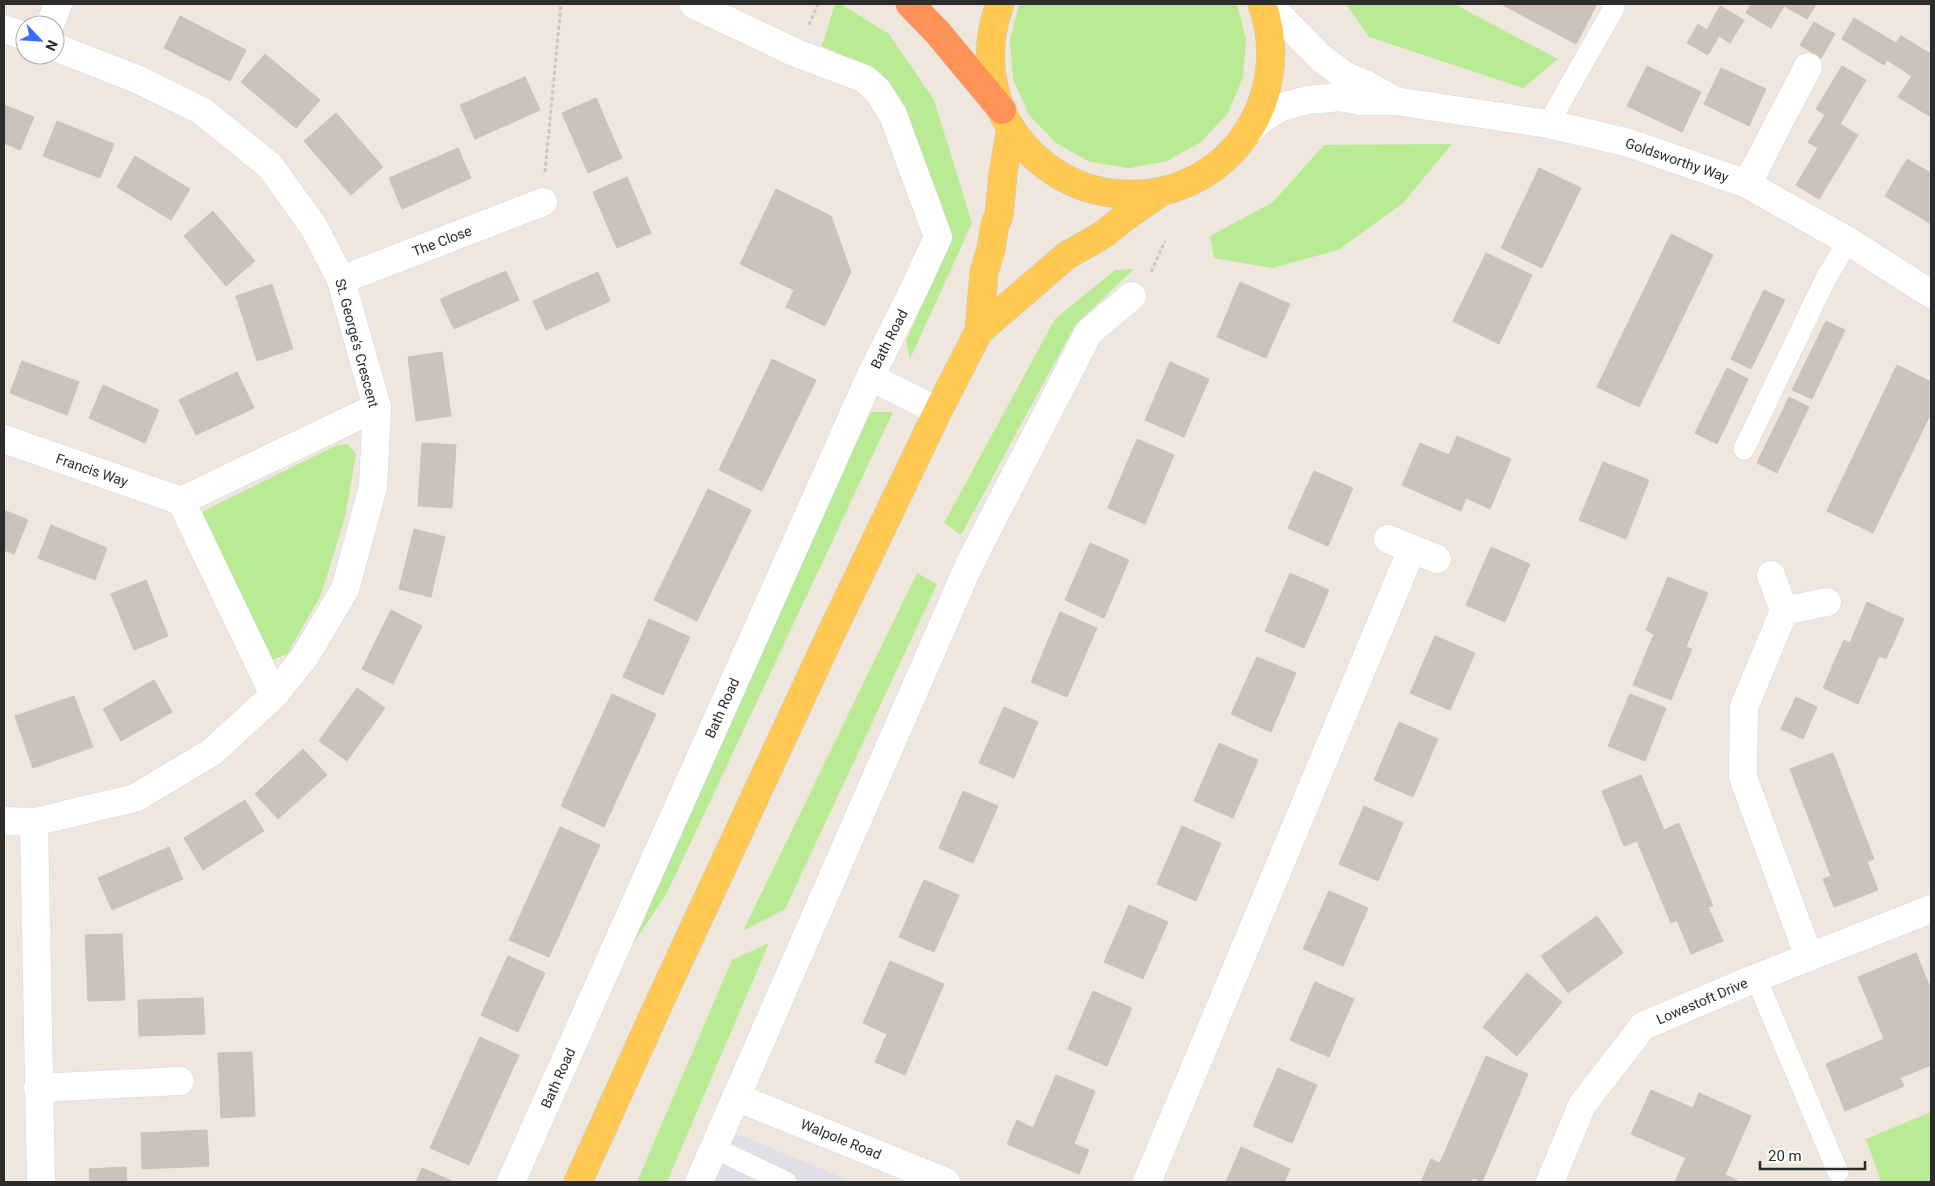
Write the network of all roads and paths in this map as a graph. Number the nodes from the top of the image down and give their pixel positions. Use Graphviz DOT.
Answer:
graph roads {
  1 [pos="560,4"];
  2 [pos="693,4"];
  3 [pos="910,4"];
  4 [pos="1000,4"];
  5 [pos="1262,4"];
  6 [pos="1268,4"];
  7 [pos="1614,8"];
  8 [pos="65,51"];
  9 [pos="1808,67"];
  10 [pos="1395,101"];
  11 [pos="1006,119"];
  12 [pos="1548,124"];
  13 [pos="1249,131"];
  14 [pos="1747,184"];
  15 [pos="1161,192"];
  16 [pos="543,202"];
  17 [pos="1848,242"];
  18 [pos="342,280"];
  19 [pos="1931,294"];
  20 [pos="1132,296"];
  21 [pos="979,332"];
  22 [pos="870,377"];
  23 [pos="377,407"];
  24 [pos="938,411"];
  25 [pos="4,440"];
  26 [pos="1744,449"];
  27 [pos="181,501"];
  28 [pos="1437,559"];
  29 [pos="1771,575"];
  30 [pos="1827,602"];
  31 [pos="1784,612"];
  32 [pos="274,695"];
  33 [pos="4,821"];
  34 [pos="34,822"];
  35 [pos="1931,909"];
  36 [pos="1809,956"];
  37 [pos="1756,978"];
  38 [pos="180,1082"];
  39 [pos="38,1088"];
  40 [pos="736,1097"];
  41 [pos="714,1148"];
  42 [pos="1838,1172"];
  43 [pos="41,1182"];
  44 [pos="511,1182"];
  45 [pos="578,1182"];
  46 [pos="699,1182"];
  47 [pos="786,1182"];
  48 [pos="946,1182"];
  49 [pos="1147,1182"];
  50 [pos="1550,1182"];
  1 -- 16 [label="path"];
  2 -- 22 [label="street, Bath Road"];
  3 -- 11 [label="highway"];
  4 -- 11 [label="main road"];
  5 -- 13 [label="main road"];
  6 -- 10 [label="street, Goldsworthy Way"];
  7 -- 12 [label="lane"];
  8 -- 18 [label="street, St. George's Crescent"];
  9 -- 14 [label="street"];
  10 -- 12 [label="street, Goldsworthy Way"];
  10 -- 13 [label="street, Goldsworthy Way"];
  11 -- 15 [label="main road"];
  11 -- 21 [label="main road"];
  12 -- 14 [label="street, Goldsworthy Way"];
  13 -- 15 [label="main road"];
  14 -- 17 [label="street, Goldsworthy Way"];
  15 -- 21 [label="main road"];
  16 -- 18 [label="street, The Close"];
  17 -- 19 [label="street, Goldsworthy Way"];
  17 -- 26 [label="lane"];
  18 -- 23 [label="street, St. George's Crescent"];
  20 -- 40 [label="street"];
  21 -- 24 [label="main road"];
  22 -- 24 [label="street"];
  22 -- 44 [label="street, Bath Road"];
  23 -- 27 [label="street"];
  23 -- 32 [label="street, St. George's Crescent"];
  24 -- 45 [label="main road"];
  25 -- 27 [label="street, Francis Way"];
  27 -- 32 [label="street"];
  28 -- 49 [label="street"];
  29 -- 31 [label="street"];
  30 -- 31 [label="street"];
  31 -- 36 [label="street"];
  32 -- 34 [label="street, St. George's Crescent"];
  33 -- 34 [label="street, St. George's Crescent"];
  34 -- 39 [label="street"];
  35 -- 36 [label="street, Lowestoft Drive"];
  36 -- 37 [label="street, Lowestoft Drive"];
  37 -- 42 [label="lane"];
  37 -- 50 [label="street, Lowestoft Drive"];
  38 -- 39 [label="street"];
  39 -- 43 [label="street"];
  40 -- 41 [label="street"];
  40 -- 48 [label="street, Walpole Road"];
  41 -- 46 [label="street"];
  41 -- 47 [label="lane"];
}
